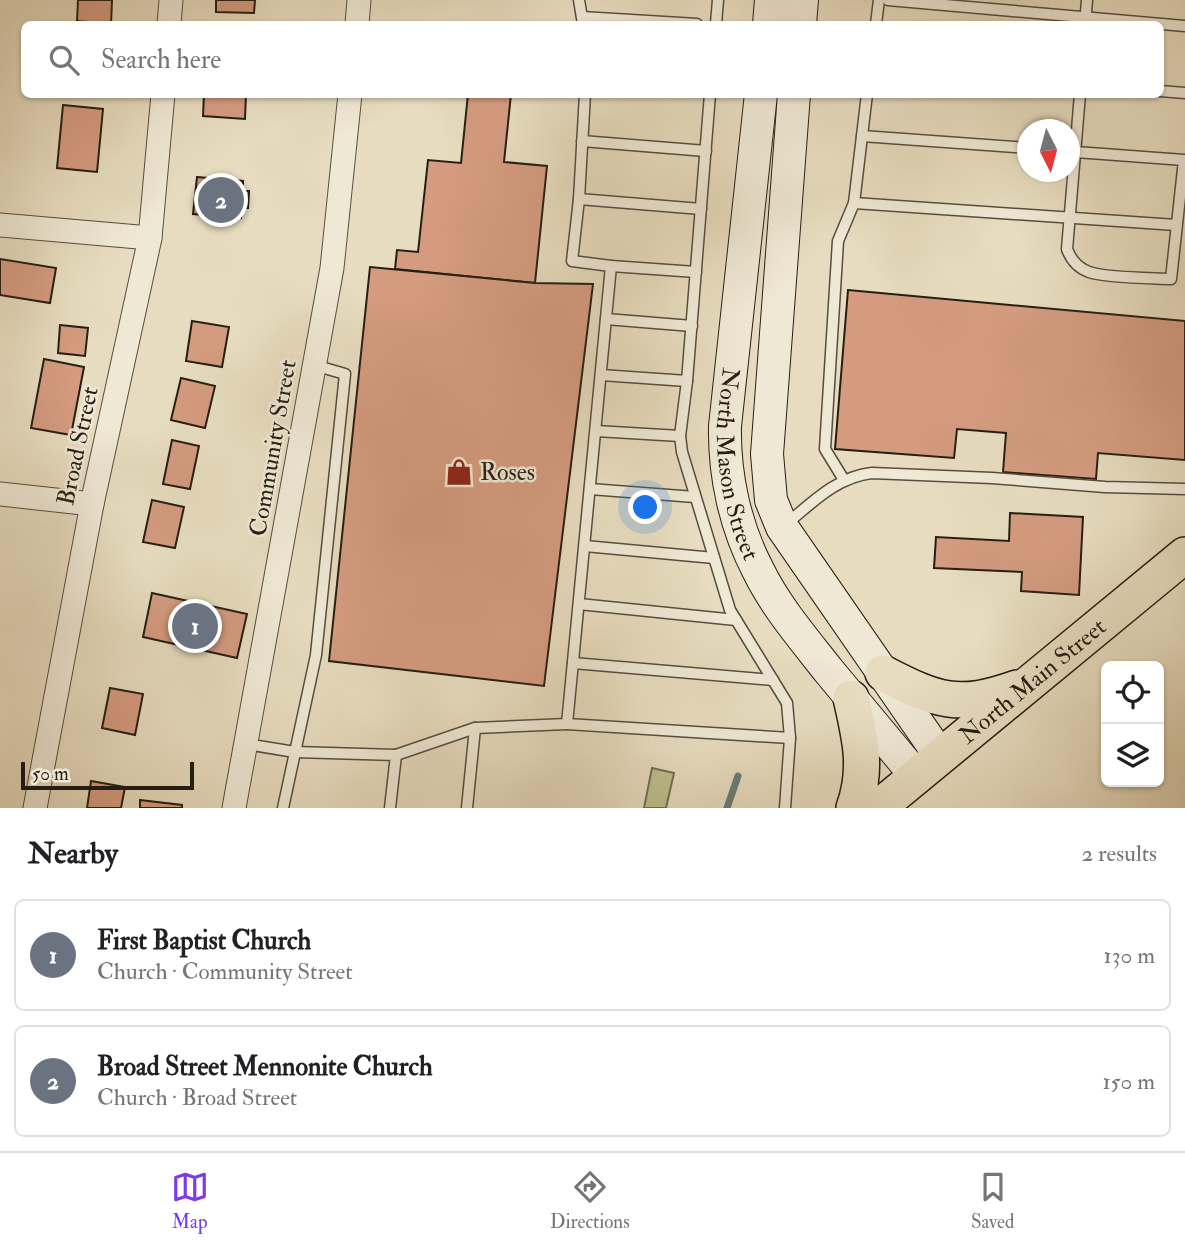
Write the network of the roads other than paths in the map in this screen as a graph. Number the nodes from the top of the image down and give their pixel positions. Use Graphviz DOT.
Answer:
graph roads {
  1 [pos="171,0"];
  2 [pos="359,0"];
  3 [pos="579,0"];
  4 [pos="718,0"];
  5 [pos="771,0"];
  6 [pos="802,0"];
  7 [pos="879,0"];
  8 [pos="888,0"];
  9 [pos="1087,0"];
  10 [pos="169,21"];
  11 [pos="357,21"];
  12 [pos="582,21"];
  13 [pos="716,21"];
  14 [pos="769,21"];
  15 [pos="800,21"];
  16 [pos="876,21"];
  17 [pos="1086,21"];
  18 [pos="1164,25"];
  19 [pos="1185,26"];
  20 [pos="1164,91"];
  21 [pos="1185,93"];
  22 [pos="163,98"];
  23 [pos="350,98"];
  24 [pos="585,98"];
  25 [pos="710,98"];
  26 [pos="761,98"];
  27 [pos="794,98"];
  28 [pos="867,98"];
  29 [pos="1079,98"];
  30 [pos="1077,119"];
  31 [pos="862,136"];
  32 [pos="583,141"];
  33 [pos="1017,147"];
  34 [pos="706,151"];
  35 [pos="1080,153"];
  36 [pos="1071,182"];
  37 [pos="579,199"];
  38 [pos="854,204"];
  39 [pos="701,209"];
  40 [pos="1070,219"];
  41 [pos="0,225"];
  42 [pos="1176,225"];
  43 [pos="150,238"];
  44 [pos="611,266"];
  45 [pos="696,272"];
  46 [pos="606,319"];
  47 [pos="692,326"];
  48 [pos="314,365"];
  49 [pos="601,375"];
  50 [pos="687,381"];
  51 [pos="596,431"];
  52 [pos="680,436"];
  53 [pos="844,480"];
  54 [pos="590,489"];
  55 [pos="1185,489"];
  56 [pos="0,494"];
  57 [pos="695,497"];
  58 [pos="92,504"];
  59 [pos="782,527"];
  60 [pos="585,546"];
  61 [pos="1185,555"];
  62 [pos="714,558"];
  63 [pos="579,604"];
  64 [pos="736,620"];
  65 [pos="573,663"];
  66 [pos="883,673"];
  67 [pos="773,680"];
  68 [pos="1030,684"];
  69 [pos="851,698"];
  70 [pos="568,724"];
  71 [pos="475,728"];
  72 [pos="790,738"];
  73 [pos="246,744"];
  74 [pos="295,752"];
  75 [pos="396,755"];
  76 [pos="929,767"];
  77 [pos="35,808"];
  78 [pos="234,808"];
  79 [pos="284,808"];
  80 [pos="390,808"];
  81 [pos="467,808"];
  82 [pos="785,808"];
  83 [pos="853,808"];
  84 [pos="878,808"];
  1 -- 10 [label="street"];
  2 -- 11 [label="street"];
  3 -- 12 [label="lane"];
  4 -- 13 [label="lane"];
  5 -- 14 [label="main road"];
  6 -- 15 [label="main road"];
  7 -- 16 [label="lane"];
  8 -- 17 [label="lane"];
  9 -- 17 [label="lane"];
  18 -- 19 [label="lane"];
  20 -- 21 [label="lane"];
  22 -- 43 [label="street, Broad Street"];
  23 -- 48 [label="street, Community Street"];
  24 -- 32 [label="lane"];
  25 -- 34 [label="lane"];
  26 -- 69 [label="main road, North Mason Street"];
  27 -- 59 [label="main road, North Mason Street"];
  28 -- 31 [label="lane"];
  29 -- 30 [label="lane"];
  31 -- 33 [label="lane"];
  31 -- 38 [label="lane"];
  32 -- 34 [label="lane"];
  32 -- 37 [label="lane"];
  34 -- 39 [label="lane"];
  35 -- 42 [label="lane"];
  36 -- 40 [label="lane"];
  37 -- 39 [label="lane"];
  37 -- 44 [label="lane"];
  38 -- 40 [label="lane"];
  38 -- 53 [label="lane"];
  39 -- 45 [label="lane"];
  40 -- 42 [label="lane"];
  40 -- 42 [label="lane"];
  41 -- 43 [label="street"];
  43 -- 58 [label="street, Broad Street"];
  44 -- 45 [label="lane"];
  44 -- 46 [label="lane"];
  45 -- 47 [label="lane"];
  46 -- 47 [label="lane"];
  46 -- 49 [label="lane"];
  47 -- 50 [label="lane"];
  48 -- 73 [label="street, Community Street"];
  48 -- 74 [label="lane"];
  49 -- 50 [label="lane"];
  49 -- 51 [label="lane"];
  50 -- 52 [label="lane"];
  51 -- 52 [label="lane"];
  51 -- 54 [label="lane"];
  52 -- 57 [label="lane"];
  53 -- 55 [label="lane"];
  53 -- 59 [label="lane"];
  54 -- 57 [label="lane"];
  54 -- 60 [label="lane"];
  56 -- 58 [label="street"];
  57 -- 62 [label="lane"];
  58 -- 77 [label="street, Broad Street"];
  59 -- 66 [label="main road, North Mason Street"];
  60 -- 62 [label="lane"];
  60 -- 63 [label="lane"];
  61 -- 68 [label="main road, North Main Street"];
  62 -- 64 [label="lane"];
  63 -- 64 [label="lane"];
  63 -- 65 [label="lane"];
  64 -- 67 [label="lane"];
  65 -- 67 [label="lane"];
  65 -- 70 [label="lane"];
  66 -- 68 [label="main road"];
  66 -- 76 [label="main road, North Mason Street"];
  67 -- 72 [label="lane"];
  68 -- 76 [label="main road, North Main Street"];
  69 -- 76 [label="main road, North Mason Street"];
  69 -- 83 [label="main road"];
  70 -- 71 [label="lane"];
  70 -- 72 [label="lane"];
  71 -- 75 [label="lane"];
  71 -- 81 [label="lane"];
  72 -- 82 [label="lane"];
  73 -- 74 [label="lane"];
  73 -- 78 [label="street, Community Street"];
  74 -- 75 [label="lane"];
  74 -- 79 [label="lane"];
  75 -- 80 [label="lane"];
  76 -- 84 [label="main road, North Main Street"];
}
